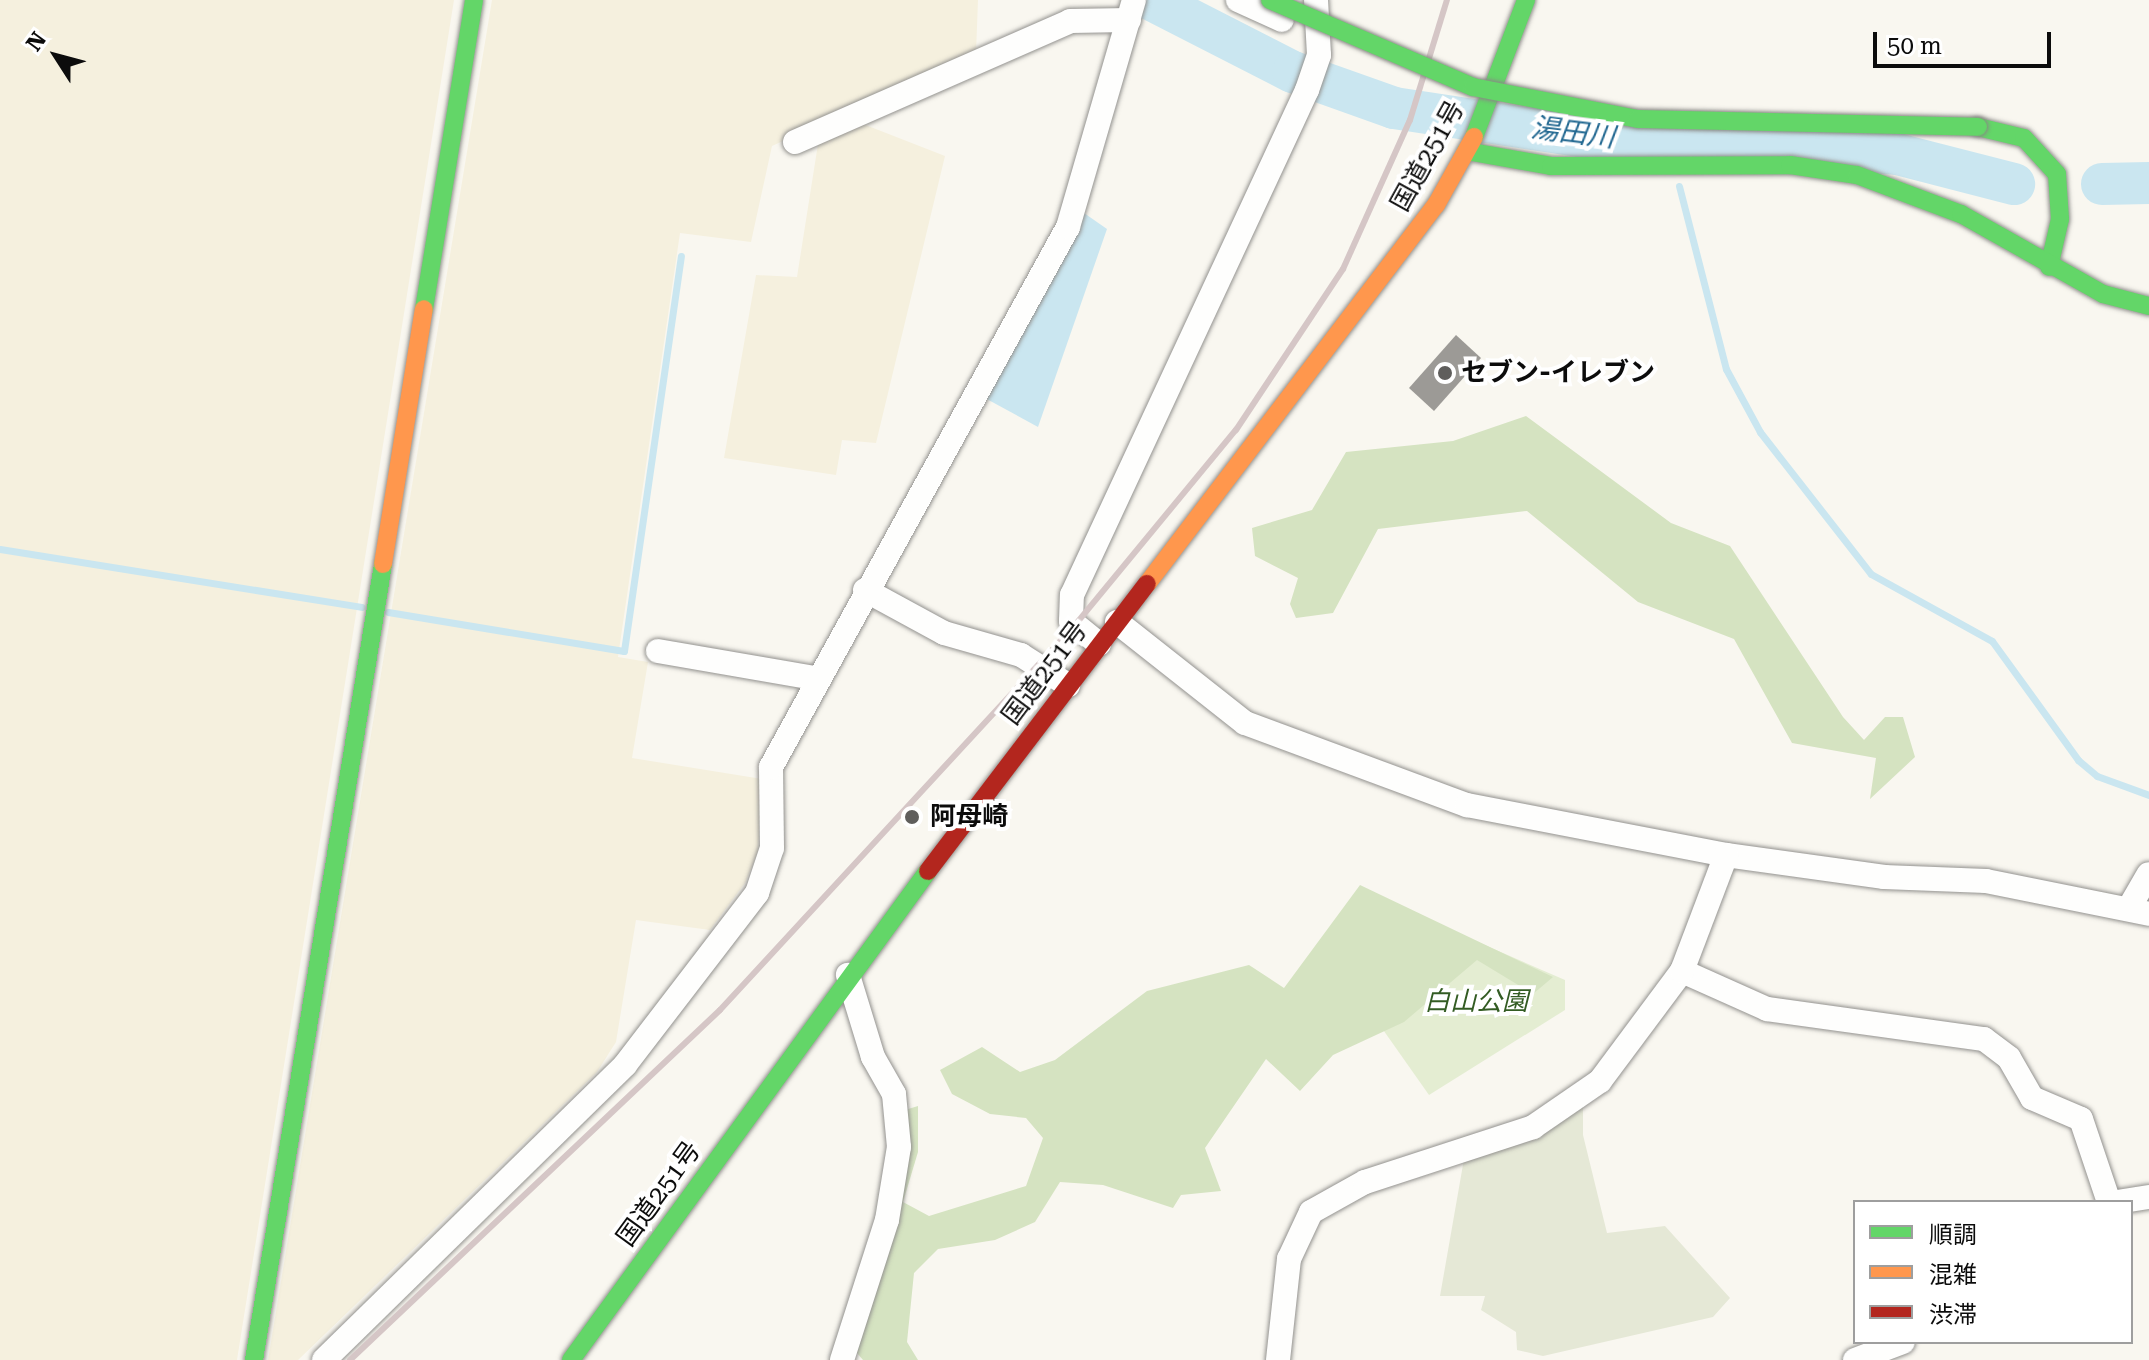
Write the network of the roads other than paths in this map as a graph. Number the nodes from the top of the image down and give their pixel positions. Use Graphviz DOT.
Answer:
graph roads {
  1 [pos="474,0"];
  2 [pos="1238,0"];
  3 [pos="1270,0"];
  4 [pos="1316,0"];
  5 [pos="1526,0"];
  6 [pos="1132,9"];
  7 [pos="1320,46"];
  8 [pos="795,142"];
  9 [pos="1466,151"];
  10 [pos="2049,267"];
  11 [pos="2149,306"];
  12 [pos="865,590"];
  13 [pos="1117,622"];
  14 [pos="1099,644"];
  15 [pos="658,651"];
  16 [pos="815,678"];
  17 [pos="1068,685"];
  18 [pos="1726,855"];
  19 [pos="2149,874"];
  20 [pos="2139,911"];
  21 [pos="1682,971"];
  22 [pos="848,975"];
  23 [pos="2108,1200"];
  24 [pos="1898,1344"];
  25 [pos="254,1360"];
  26 [pos="324,1360"];
  27 [pos="571,1360"];
  28 [pos="842,1360"];
  29 [pos="1278,1360"];
  30 [pos="1855,1360"];
  1 -- 25 [label="main road"];
  2 -- 7 [label="street"];
  3 -- 10 [label="main road, bridge"];
  4 -- 7 [label="street"];
  5 -- 9 [label="main road, 国道251号"];
  6 -- 8 [label="street"];
  6 -- 12 [label="street"];
  7 -- 14 [label="street"];
  9 -- 10 [label="main road"];
  9 -- 13 [label="main road, 国道251号"];
  10 -- 11 [label="main road"];
  12 -- 16 [label="street"];
  12 -- 17 [label="street"];
  13 -- 14 [label="main road, 国道251号"];
  13 -- 18 [label="street"];
  14 -- 17 [label="main road, 国道251号"];
  15 -- 16 [label="street"];
  16 -- 26 [label="street"];
  17 -- 22 [label="main road, 国道251号"];
  18 -- 20 [label="street"];
  18 -- 21 [label="street"];
  19 -- 20 [label="street"];
  21 -- 23 [label="street"];
  21 -- 29 [label="street"];
  22 -- 27 [label="main road, 国道251号"];
  22 -- 28 [label="street"];
  24 -- 30 [label="street"];
}
